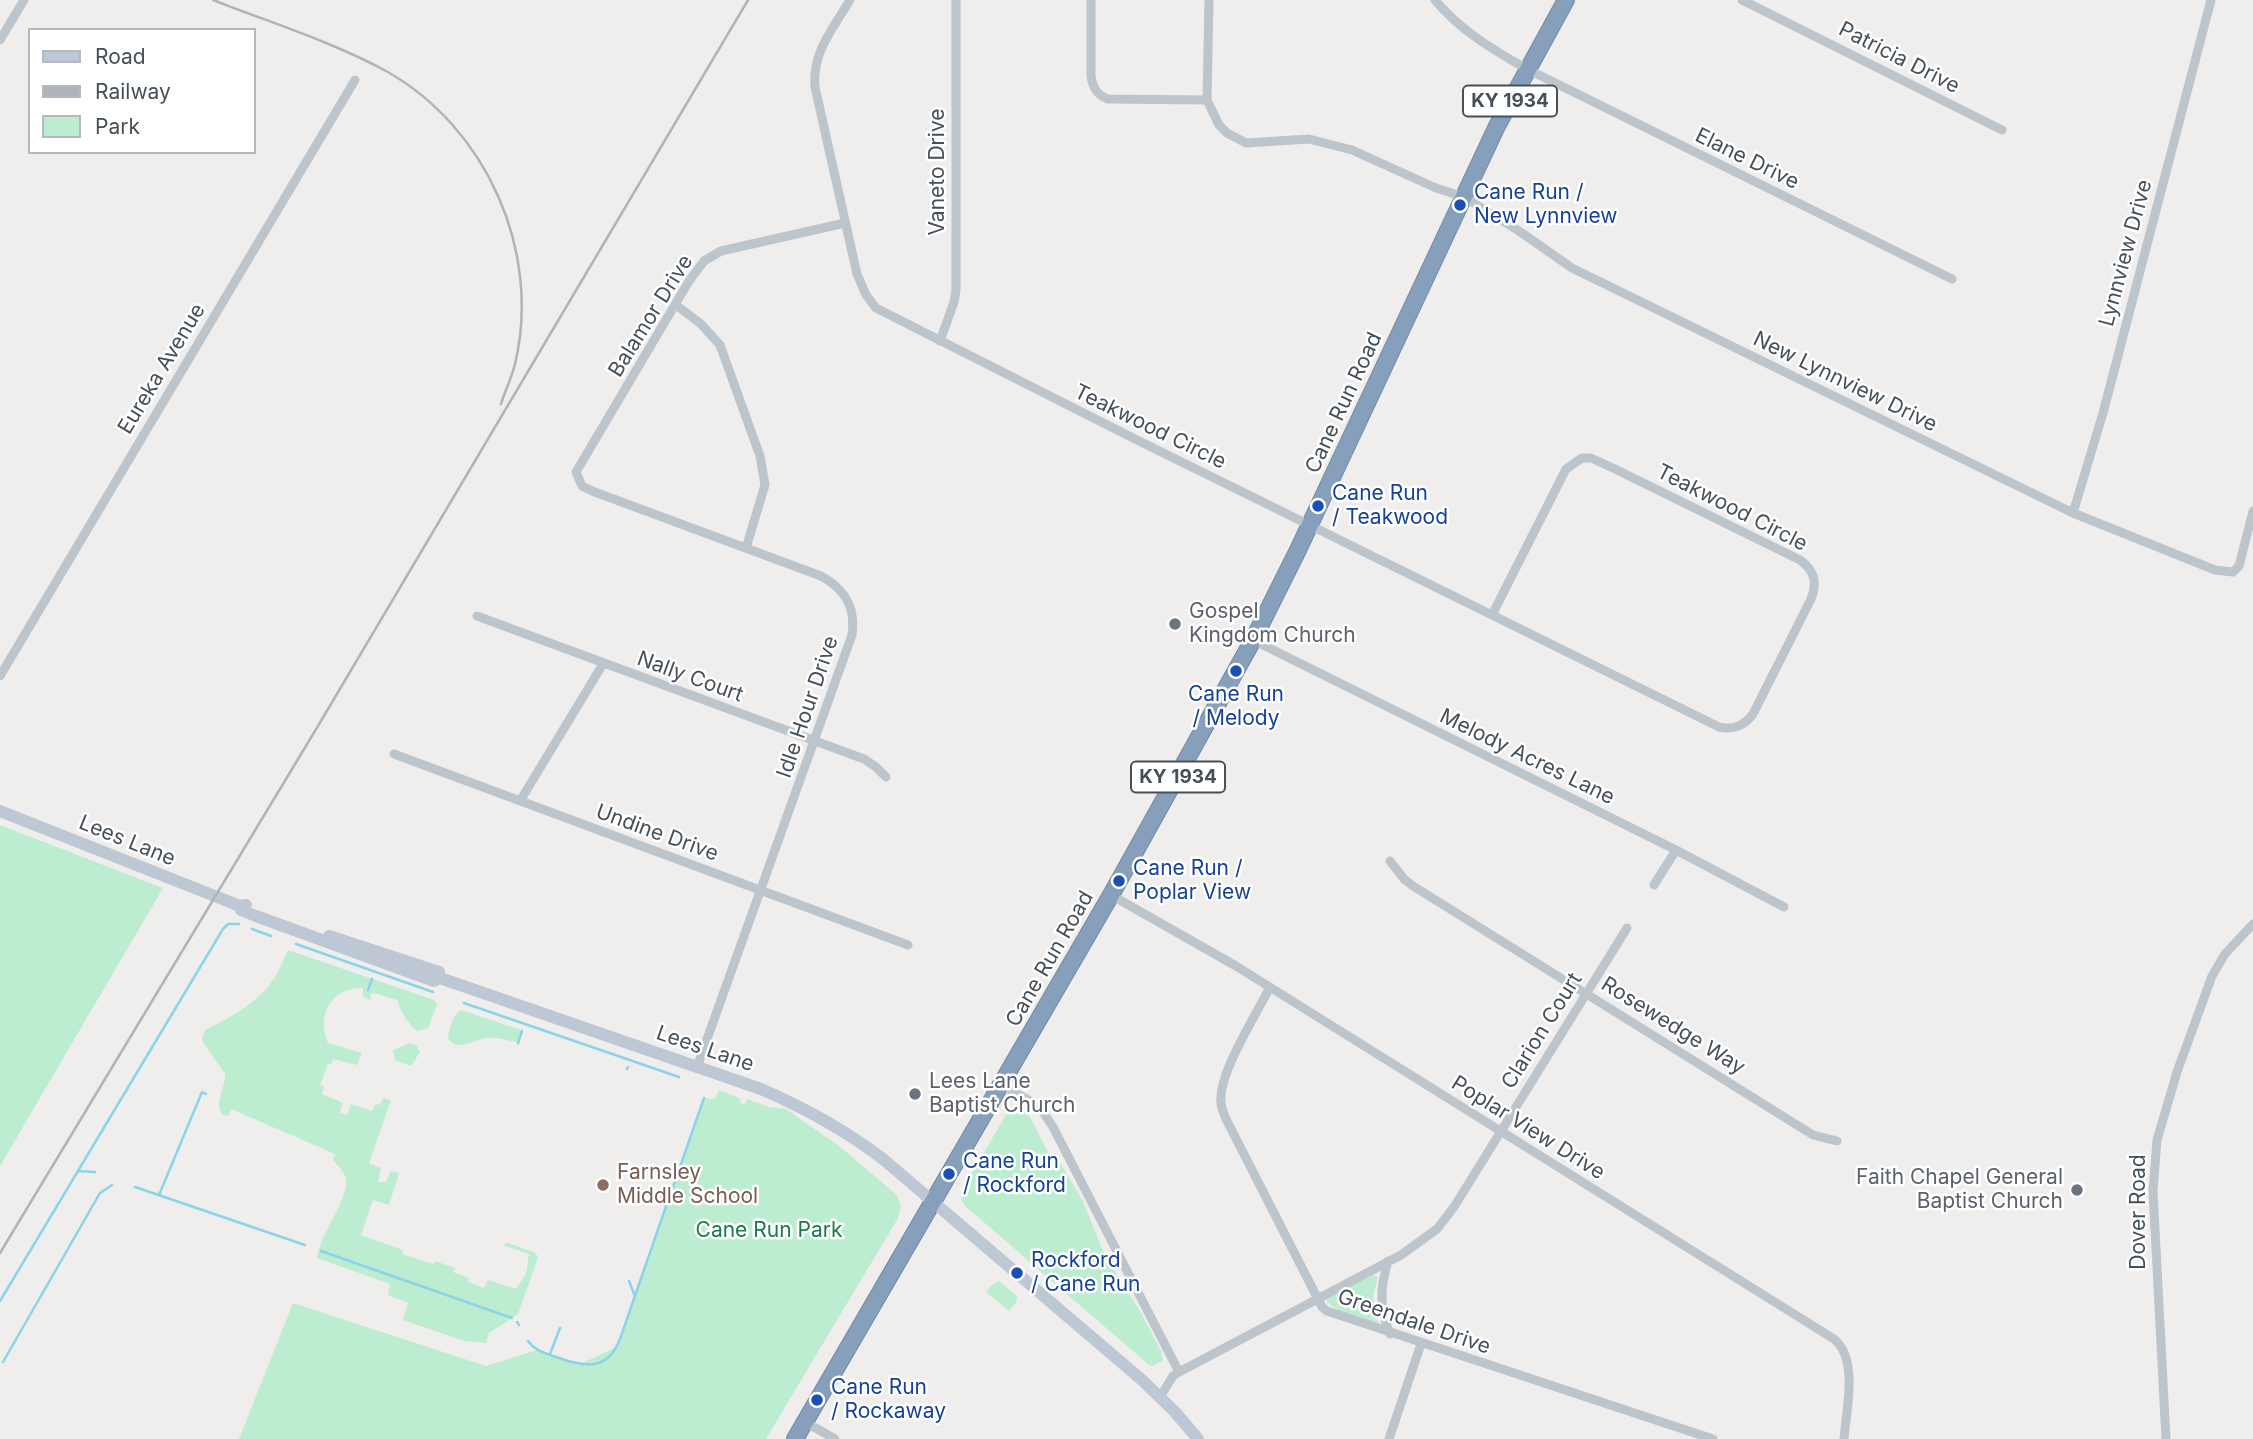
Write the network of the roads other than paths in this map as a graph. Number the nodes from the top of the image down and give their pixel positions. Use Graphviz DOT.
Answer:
graph roads {
  1 [pos="24,0"];
  2 [pos="850,0"];
  3 [pos="956,0"];
  4 [pos="1091,0"];
  5 [pos="1209,0"];
  6 [pos="1435,0"];
  7 [pos="1566,0"];
  8 [pos="1742,0"];
  9 [pos="2211,0"];
  10 [pos="0,40"];
  11 [pos="1527,69"];
  12 [pos="355,80"];
  13 [pos="1207,100"];
  14 [pos="2002,130"];
  15 [pos="1464,197"];
  16 [pos="845,223"];
  17 [pos="1952,279"];
  18 [pos="676,305"];
  19 [pos="940,341"];
  20 [pos="579,480"];
  21 [pos="2253,511"];
  22 [pos="2074,513"];
  23 [pos="1309,525"];
  24 [pos="746,548"];
  25 [pos="1492,615"];
  26 [pos="477,616"];
  27 [pos="1253,640"];
  28 [pos="603,664"];
  29 [pos="0,676"];
  30 [pos="814,741"];
  31 [pos="394,754"];
  32 [pos="886,778"];
  33 [pos="520,801"];
  34 [pos="0,811"];
  35 [pos="1676,850"];
  36 [pos="1390,861"];
  37 [pos="1654,885"];
  38 [pos="761,890"];
  39 [pos="1111,895"];
  40 [pos="1784,907"];
  41 [pos="2253,924"];
  42 [pos="1627,929"];
  43 [pos="908,945"];
  44 [pos="1270,987"];
  45 [pos="1587,993"];
  46 [pos="697,1067"];
  47 [pos="1001,1085"];
  48 [pos="1500,1132"];
  49 [pos="1838,1141"];
  50 [pos="933,1202"];
  51 [pos="1388,1261"];
  52 [pos="1318,1297"];
  53 [pos="1390,1334"];
  54 [pos="1421,1344"];
  55 [pos="1179,1372"];
  56 [pos="1160,1397"];
  57 [pos="805,1422"];
  58 [pos="795,1439"];
  59 [pos="835,1439"];
  60 [pos="1198,1439"];
  61 [pos="1389,1439"];
  62 [pos="1713,1439"];
  63 [pos="1844,1439"];
  64 [pos="2166,1439"];
  1 -- 10 [label="street"];
  2 -- 16 [label="street, Teakwood Circle"];
  3 -- 19 [label="street, Vaneto Drive"];
  4 -- 13 [label="street"];
  5 -- 13 [label="street"];
  6 -- 11 [label="street, Elane Drive"];
  7 -- 11 [label="highway, Cane Run Road / KY 1934"];
  8 -- 14 [label="street, Patricia Drive"];
  9 -- 22 [label="street, Lynnview Drive"];
  11 -- 15 [label="highway, Cane Run Road / KY 1934"];
  11 -- 17 [label="street, Elane Drive"];
  12 -- 29 [label="street, Eureka Avenue"];
  13 -- 15 [label="street, New Lynnview Drive"];
  15 -- 22 [label="street, New Lynnview Drive"];
  15 -- 23 [label="highway, Cane Run Road / KY 1934"];
  16 -- 18 [label="street, Balamor Drive"];
  16 -- 19 [label="street, Teakwood Circle"];
  18 -- 20 [label="street, Balamor Drive"];
  18 -- 24 [label="street"];
  19 -- 23 [label="street, Teakwood Circle"];
  20 -- 24 [label="street, Idle Hour Drive"];
  21 -- 22 [label="street, New Lynnview Drive"];
  23 -- 25 [label="street, Teakwood Circle"];
  23 -- 27 [label="highway, Cane Run Road / KY 1934"];
  24 -- 30 [label="street, Idle Hour Drive"];
  25 -- 25 [label="street, Teakwood Circle"];
  26 -- 28 [label="street, Nally Court"];
  27 -- 35 [label="street, Melody Acres Lane"];
  27 -- 39 [label="highway, Cane Run Road / KY 1934"];
  28 -- 30 [label="street, Nally Court"];
  28 -- 33 [label="street"];
  30 -- 32 [label="street, Nally Court"];
  30 -- 38 [label="street, Idle Hour Drive"];
  31 -- 33 [label="street, Undine Drive"];
  33 -- 38 [label="street, Undine Drive"];
  34 -- 46 [label="street, Lees Lane"];
  35 -- 37 [label="street"];
  35 -- 40 [label="street, Melody Acres Lane"];
  36 -- 45 [label="street, Rosewedge Way"];
  38 -- 43 [label="street, Undine Drive"];
  38 -- 46 [label="street, Idle Hour Drive"];
  39 -- 44 [label="street, Poplar View Drive"];
  39 -- 47 [label="highway, Cane Run Road / KY 1934"];
  41 -- 64 [label="street, Dover Road"];
  42 -- 45 [label="street, Clarion Court"];
  44 -- 48 [label="street, Poplar View Drive"];
  44 -- 52 [label="street, Greendale Drive"];
  45 -- 48 [label="street, Clarion Court"];
  45 -- 49 [label="street, Rosewedge Way"];
  46 -- 50 [label="street, Lees Lane"];
  47 -- 50 [label="highway, Cane Run Road / KY 1934"];
  47 -- 55 [label="street"];
  48 -- 51 [label="street, Clarion Court"];
  48 -- 63 [label="street, Poplar View Drive"];
  50 -- 56 [label="street, Lees Lane"];
  50 -- 57 [label="highway, Cane Run Road / KY 1934"];
  51 -- 52 [label="street, Clarion Court"];
  51 -- 53 [label="street"];
  52 -- 53 [label="street, Greendale Drive"];
  52 -- 55 [label="street, Clarion Court"];
  53 -- 54 [label="street, Greendale Drive"];
  54 -- 61 [label="street"];
  54 -- 62 [label="street, Greendale Drive"];
  55 -- 56 [label="street, Clarion Court"];
  56 -- 60 [label="street, Lees Lane"];
  57 -- 58 [label="highway, Cane Run Road / KY 1934"];
  57 -- 59 [label="street"];
}
